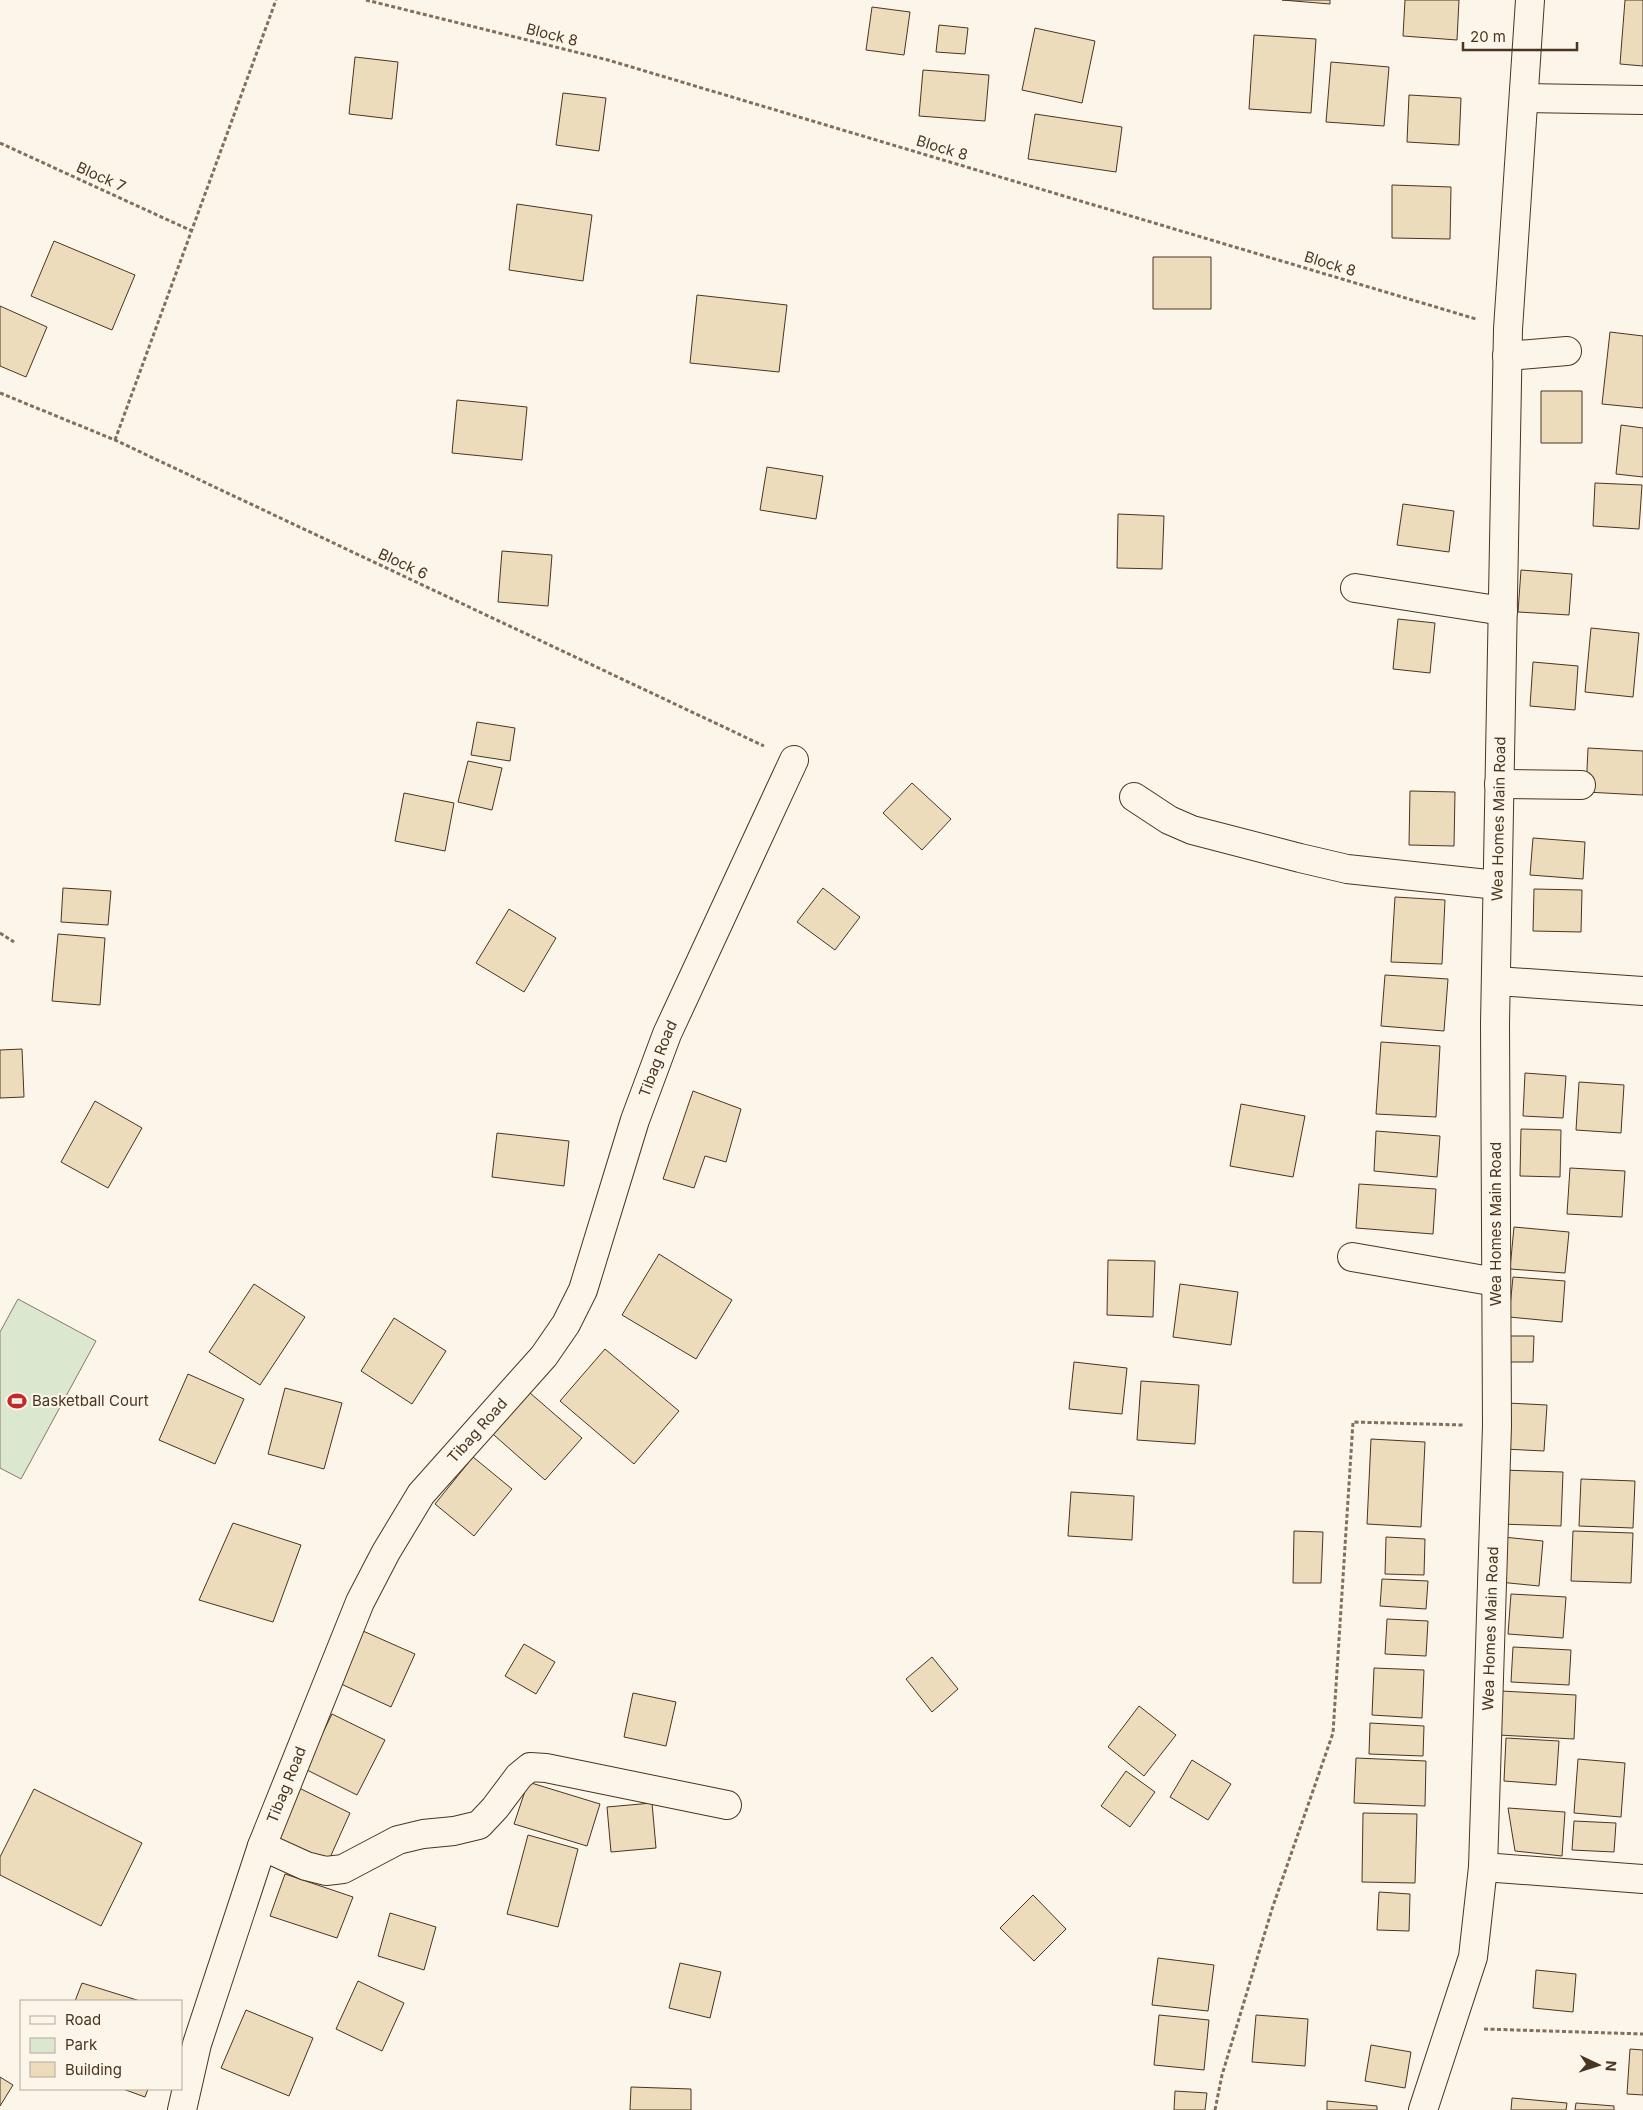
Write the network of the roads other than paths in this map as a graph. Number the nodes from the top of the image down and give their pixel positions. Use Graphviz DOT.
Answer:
graph roads {
  1 [pos="1530,0"];
  2 [pos="1524,98"];
  3 [pos="1643,100"];
  4 [pos="1567,351"];
  5 [pos="1507,356"];
  6 [pos="1355,588"];
  7 [pos="1503,611"];
  8 [pos="794,760"];
  9 [pos="1499,784"];
  10 [pos="1581,785"];
  11 [pos="1134,797"];
  12 [pos="1497,885"];
  13 [pos="1496,981"];
  14 [pos="1643,991"];
  15 [pos="1352,1257"];
  16 [pos="1496,1282"];
  17 [pos="727,1805"];
  18 [pos="262,1846"];
  19 [pos="1483,1867"];
  20 [pos="1643,1879"];
  21 [pos="182,2110"];
  22 [pos="1423,2110"];
  1 -- 2 [label="street, Wea Homes Main Road"];
  2 -- 3 [label="street"];
  2 -- 5 [label="street, Wea Homes Main Road"];
  4 -- 5 [label="street"];
  5 -- 7 [label="street, Wea Homes Main Road"];
  6 -- 7 [label="street"];
  7 -- 9 [label="street, Wea Homes Main Road"];
  8 -- 18 [label="street, Tibag Road"];
  9 -- 10 [label="street"];
  9 -- 12 [label="street, Wea Homes Main Road"];
  11 -- 12 [label="street"];
  12 -- 13 [label="street, Wea Homes Main Road"];
  13 -- 14 [label="street"];
  13 -- 16 [label="street, Wea Homes Main Road"];
  15 -- 16 [label="street"];
  16 -- 19 [label="street, Wea Homes Main Road"];
  17 -- 18 [label="street"];
  18 -- 21 [label="street, Tibag Road"];
  19 -- 20 [label="street"];
  19 -- 22 [label="street, Wea Homes Main Road"];
}
